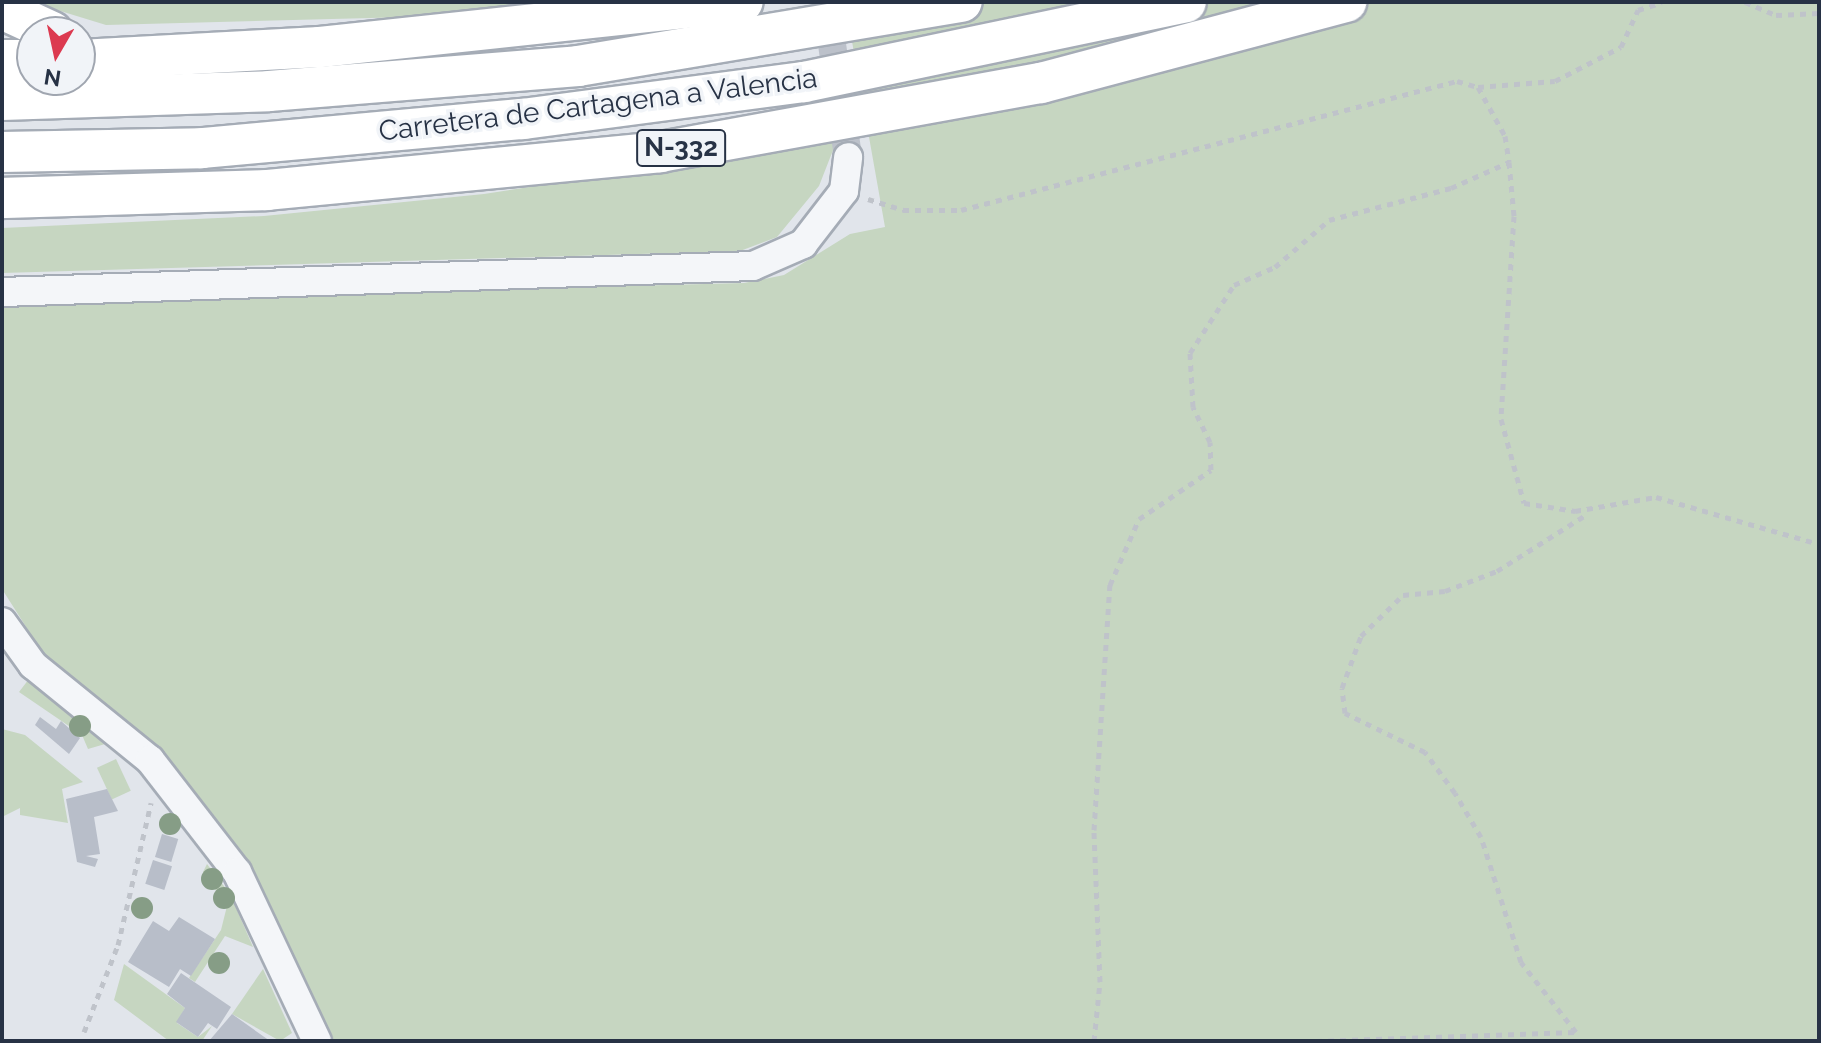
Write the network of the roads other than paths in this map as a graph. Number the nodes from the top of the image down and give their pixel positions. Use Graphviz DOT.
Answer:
graph roads {
  1 [pos="743,2"];
  2 [pos="962,2"];
  3 [pos="1186,2"];
  4 [pos="1346,2"];
  5 [pos="96,40"];
  6 [pos="212,53"];
  7 [pos="96,59"];
  8 [pos="2,100"];
  9 [pos="2,152"];
  10 [pos="848,157"];
  11 [pos="2,198"];
  12 [pos="2,292"];
  13 [pos="2,622"];
  14 [pos="317,1041"];
  1 -- 6 [label="highway"];
  2 -- 8 [label="highway, Carretera de Cartagena a Valencia"];
  3 -- 9 [label="highway, Carretera de Cartagena a Valencia / N-332"];
  4 -- 11 [label="highway, N-332"];
  5 -- 6 [label="highway"];
  6 -- 7 [label="highway"];
  10 -- 12 [label="street"];
  13 -- 14 [label="street"];
}
